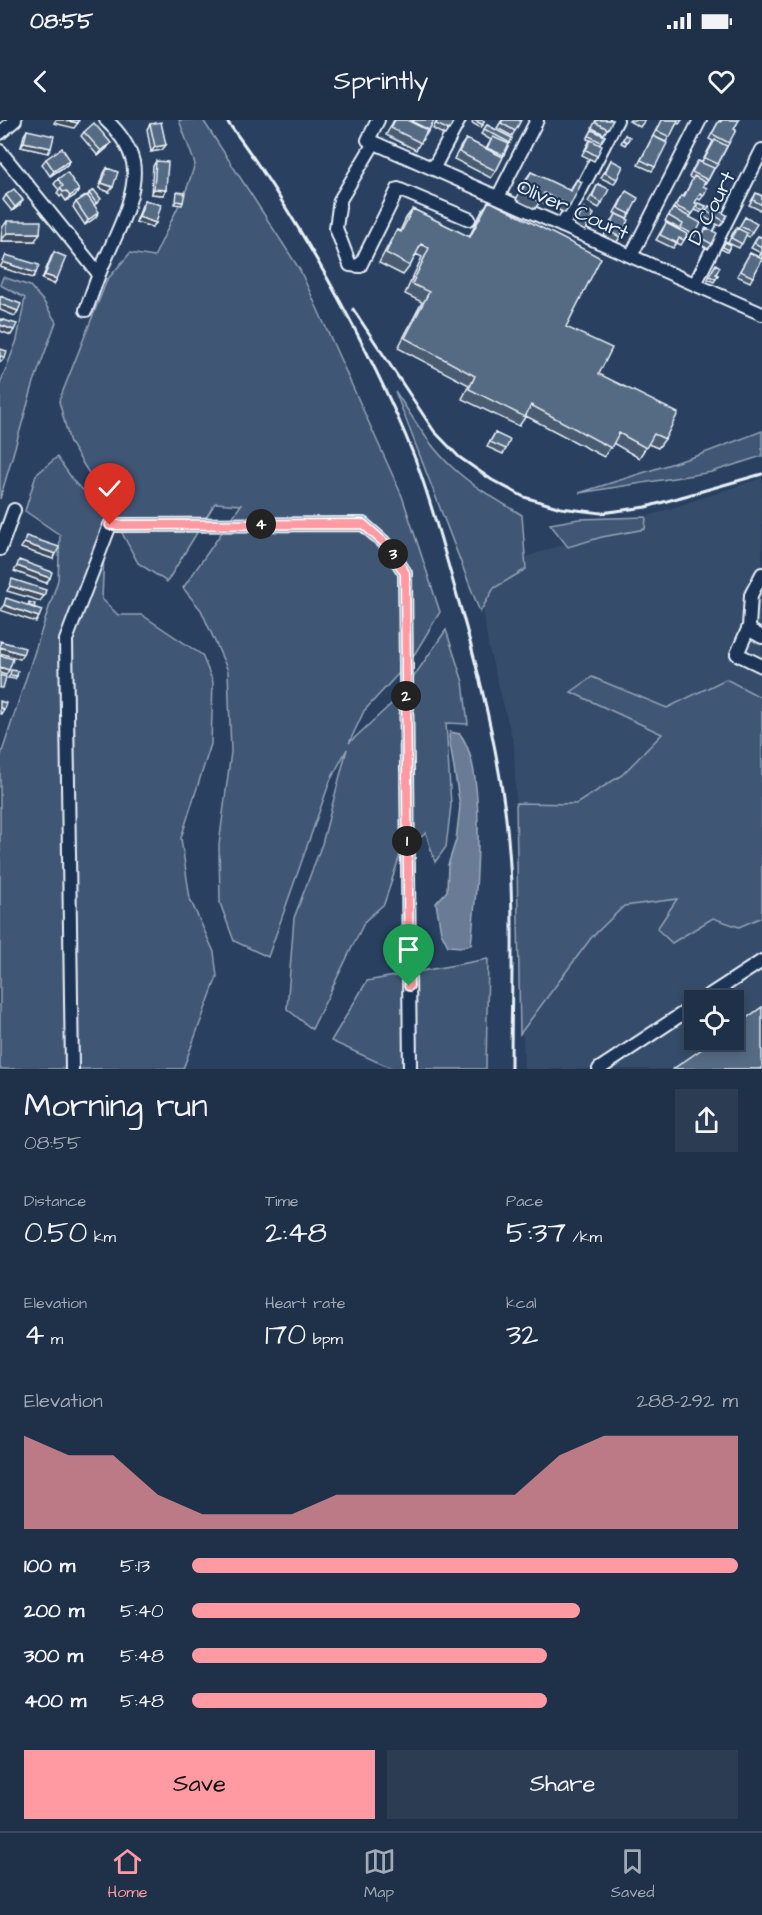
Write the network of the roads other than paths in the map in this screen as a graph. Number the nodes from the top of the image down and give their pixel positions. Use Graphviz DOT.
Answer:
graph roads {
  1 [pos="15,120"];
  2 [pos="106,120"];
  3 [pos="378,120"];
  4 [pos="459,120"];
  5 [pos="537,120"];
  6 [pos="617,120"];
  7 [pos="700,120"];
  8 [pos="0,133"];
  9 [pos="371,141"];
  10 [pos="0,150"];
  11 [pos="762,150"];
  12 [pos="433,169"];
  13 [pos="498,198"];
  14 [pos="469,219"];
  15 [pos="562,226"];
  16 [pos="631,256"];
  17 [pos="99,274"];
  18 [pos="694,284"];
  19 [pos="86,310"];
  20 [pos="761,312"];
  21 [pos="14,510"];
  22 [pos="0,549"];
  23 [pos="762,574"];
  24 [pos="748,629"];
  25 [pos="762,637"];
  26 [pos="762,666"];
  27 [pos="762,961"];
  28 [pos="717,990"];
  29 [pos="684,1013"];
  30 [pos="72,1069"];
  31 [pos="410,1069"];
  32 [pos="599,1069"];
  1 -- 8 [label="street"];
  2 -- 17 [label="street"];
  3 -- 9 [label="street"];
  4 -- 12 [label="street"];
  5 -- 13 [label="street"];
  6 -- 15 [label="street"];
  7 -- 16 [label="street"];
  9 -- 12 [label="street, Oliver Court"];
  9 -- 14 [label="street"];
  10 -- 17 [label="street"];
  11 -- 18 [label="street, D Court"];
  12 -- 13 [label="street, Oliver Court"];
  13 -- 15 [label="street, Oliver Court"];
  15 -- 16 [label="street, Oliver Court"];
  16 -- 18 [label="street, Oliver Court"];
  17 -- 19 [label="street"];
  18 -- 20 [label="street, Oliver Court"];
  21 -- 22 [label="street"];
  23 -- 24 [label="street"];
  24 -- 25 [label="street"];
  24 -- 26 [label="street"];
  27 -- 28 [label="street"];
  29 -- 32 [label="street"];
  30 -- 31 [label="street"];
}
